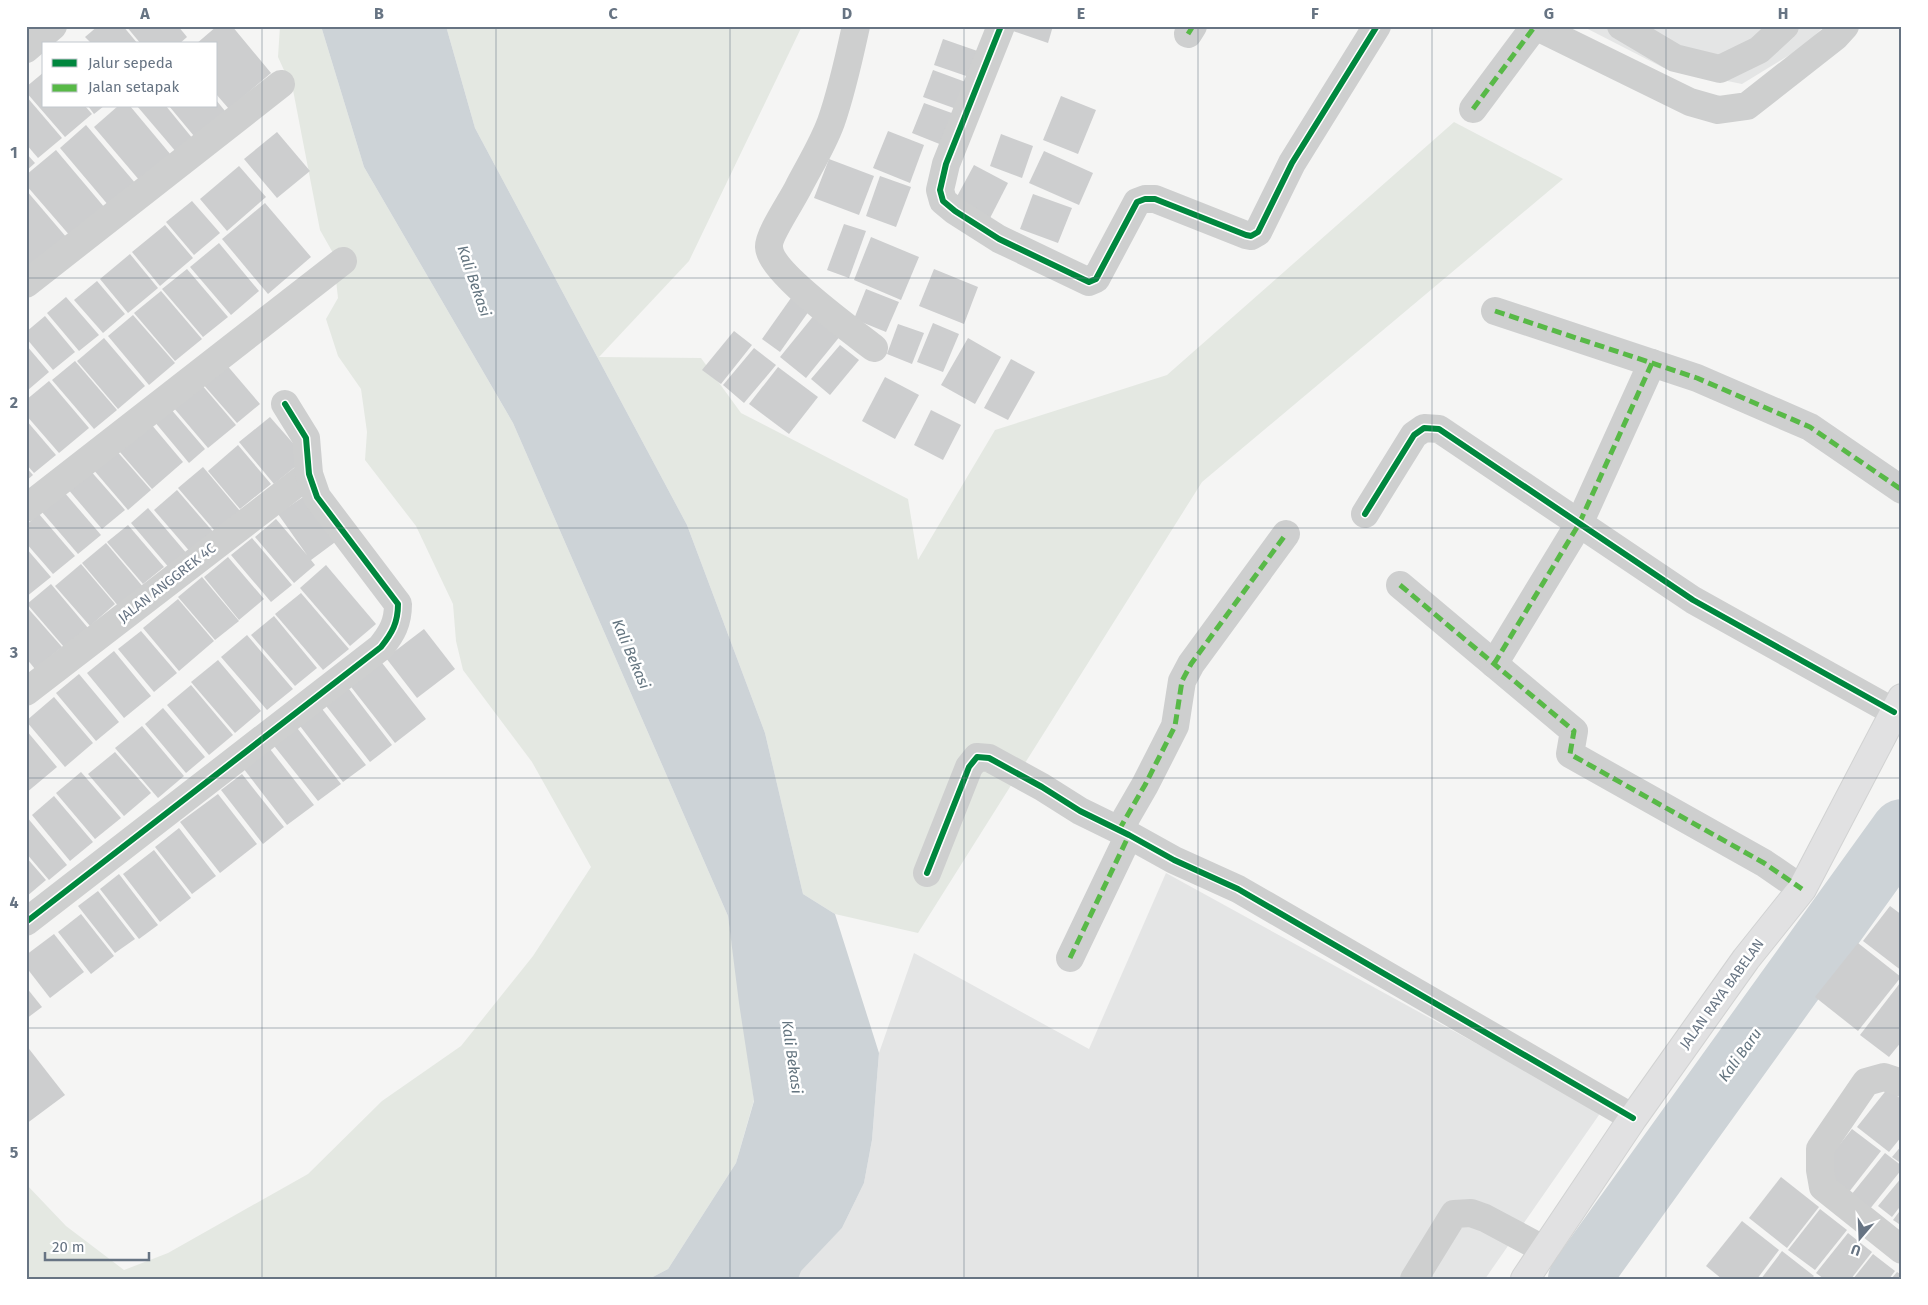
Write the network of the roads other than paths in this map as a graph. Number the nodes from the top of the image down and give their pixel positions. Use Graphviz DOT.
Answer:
graph roads {
  1 [pos="53,26"];
  2 [pos="856,26"];
  3 [pos="1002,26"];
  4 [pos="1377,26"];
  5 [pos="1535,26"];
  6 [pos="1621,26"];
  7 [pos="1785,26"];
  8 [pos="1845,26"];
  9 [pos="26,48"];
  10 [pos="280,84"];
  11 [pos="1473,109"];
  12 [pos="343,261"];
  13 [pos="26,284"];
  14 [pos="1494,311"];
  15 [pos="874,348"];
  16 [pos="1652,363"];
  17 [pos="285,404"];
  18 [pos="309,474"];
  19 [pos="1902,490"];
  20 [pos="26,508"];
  21 [pos="1365,514"];
  22 [pos="1579,524"];
  23 [pos="1286,534"];
  24 [pos="1400,585"];
  25 [pos="1494,664"];
  26 [pos="26,692"];
  27 [pos="1898,705"];
  28 [pos="1124,833"];
  29 [pos="926,873"];
  30 [pos="1802,889"];
  31 [pos="26,922"];
  32 [pos="1070,958"];
  33 [pos="1902,1083"];
  34 [pos="1633,1118"];
  35 [pos="1545,1250"];
  36 [pos="1902,1250"];
  37 [pos="1414,1279"];
  38 [pos="1525,1279"];
  1 -- 9 [label="street"];
  2 -- 15 [label="street"];
  3 -- 4 [label="street"];
  5 -- 8 [label="street"];
  5 -- 11 [label="street"];
  6 -- 7 [label="street"];
  10 -- 13 [label="street"];
  12 -- 20 [label="street"];
  14 -- 16 [label="street"];
  16 -- 19 [label="street"];
  16 -- 22 [label="street"];
  17 -- 18 [label="street"];
  18 -- 26 [label="street, JALAN ANGGREK 4C"];
  18 -- 31 [label="street"];
  21 -- 22 [label="street"];
  22 -- 25 [label="street"];
  22 -- 27 [label="street"];
  23 -- 28 [label="street"];
  24 -- 25 [label="street"];
  25 -- 30 [label="street"];
  27 -- 30 [label="main road, JALAN RAYA BABELAN"];
  28 -- 29 [label="street"];
  28 -- 32 [label="street"];
  28 -- 34 [label="street"];
  30 -- 34 [label="main road, JALAN RAYA BABELAN"];
  33 -- 36 [label="street"];
  34 -- 35 [label="main road, JALAN RAYA BABELAN"];
  35 -- 37 [label="street"];
  35 -- 38 [label="main road, JALAN RAYA BABELAN"];
}
